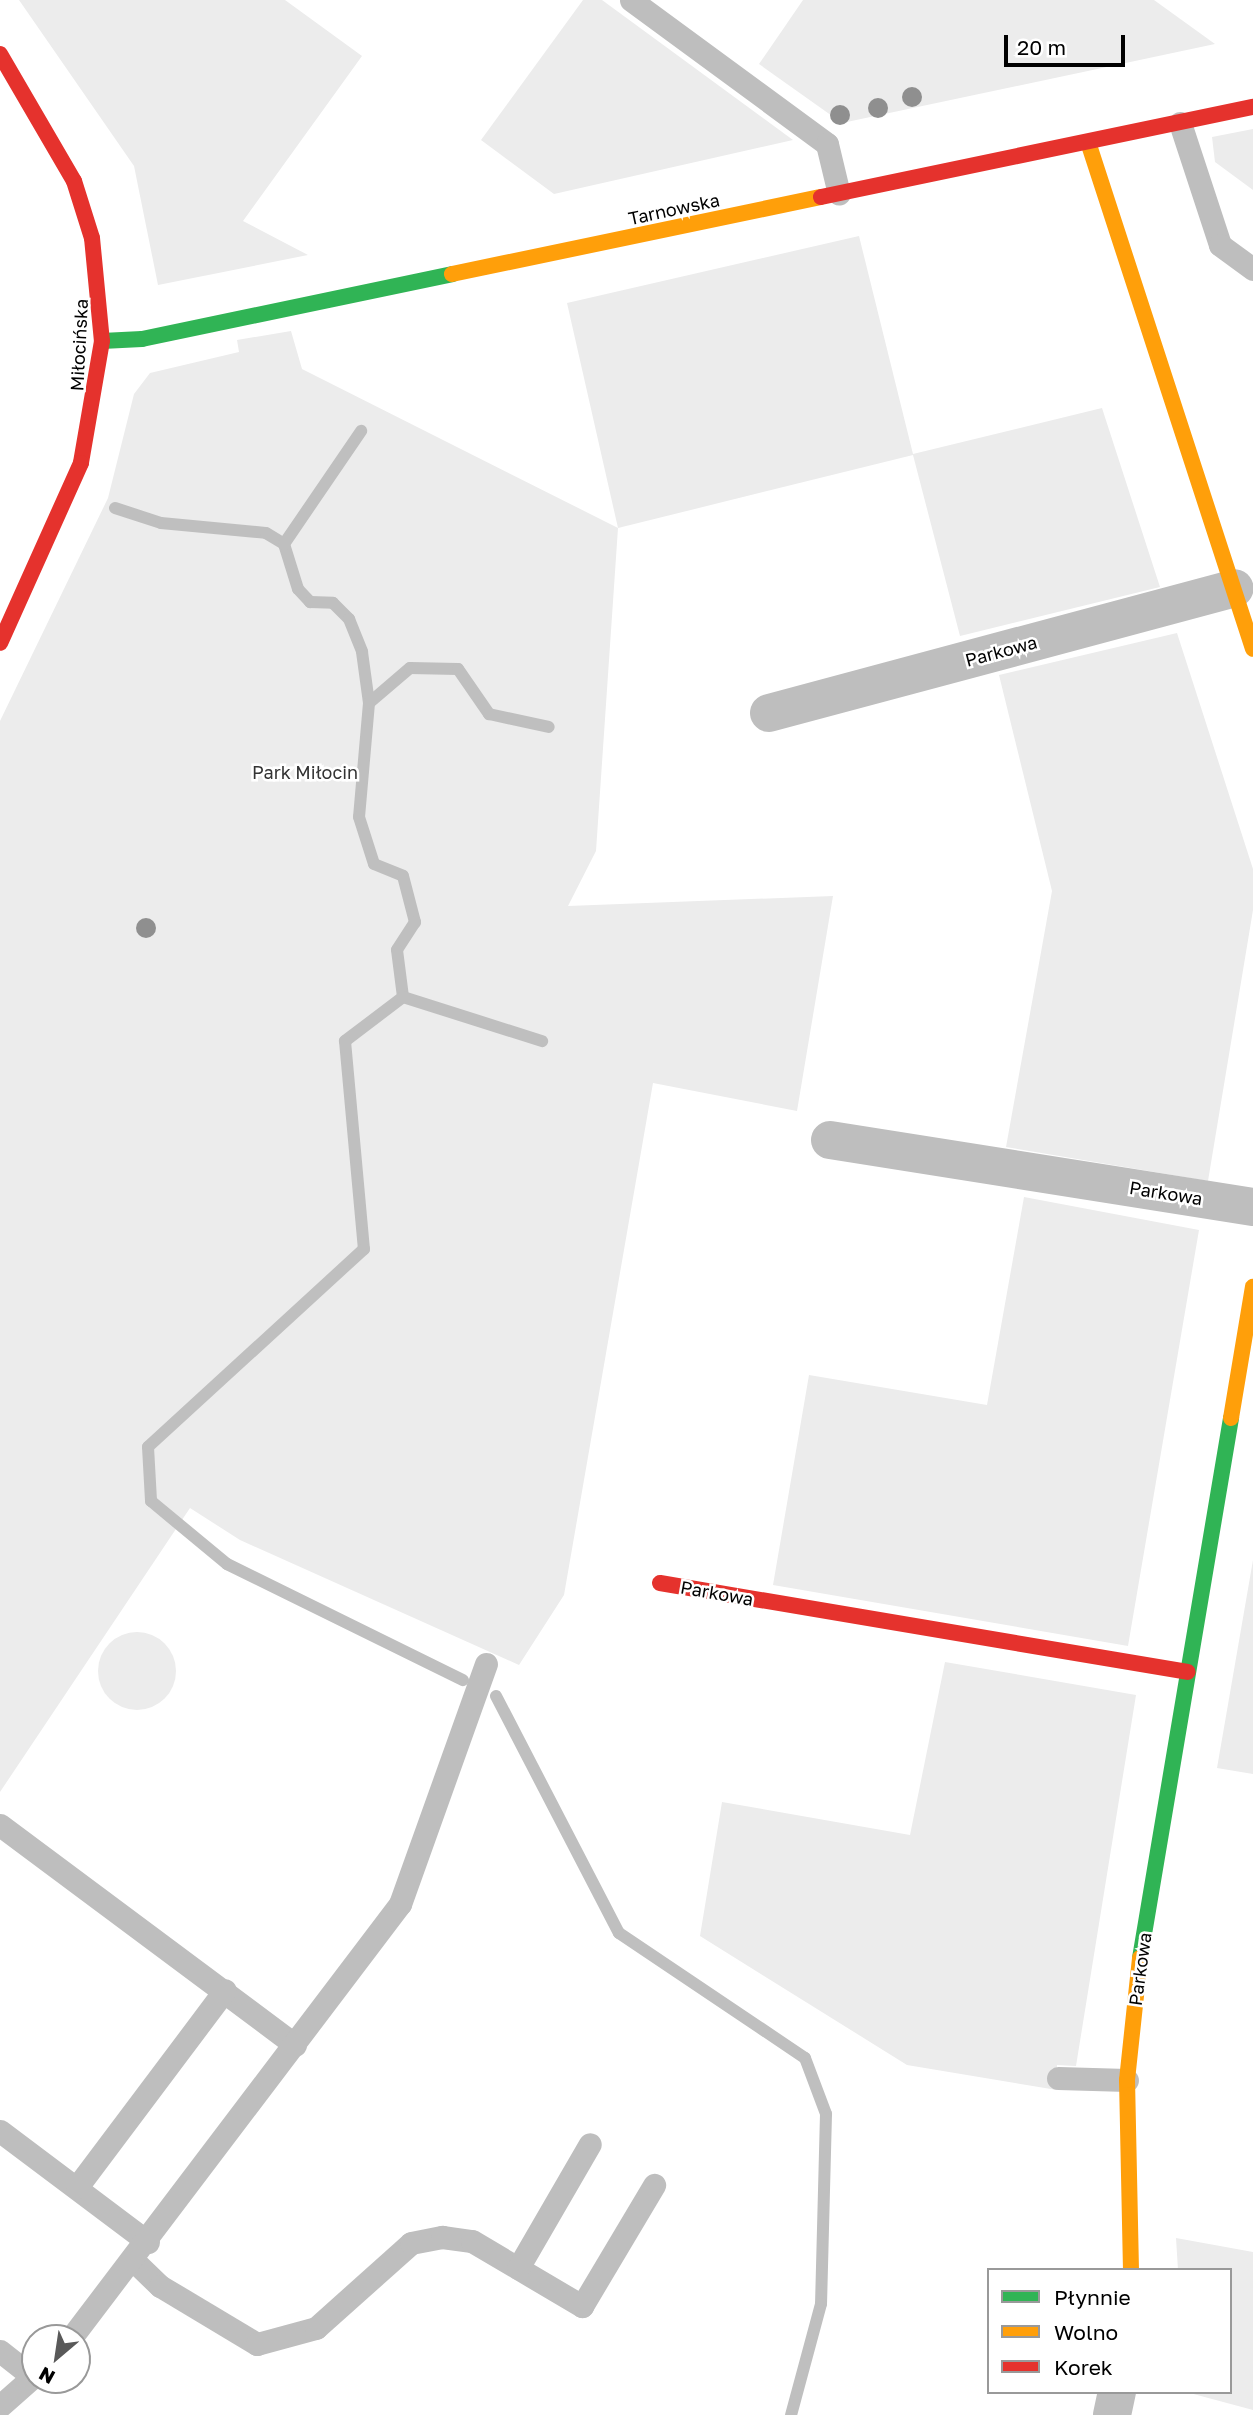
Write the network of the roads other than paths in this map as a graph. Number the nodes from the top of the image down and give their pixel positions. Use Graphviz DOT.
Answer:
graph roads {
  1 [pos="631,0"];
  2 [pos="0,54"];
  3 [pos="1253,107"];
  4 [pos="1180,123"];
  5 [pos="1088,142"];
  6 [pos="839,194"];
  7 [pos="1253,269"];
  8 [pos="102,341"];
  9 [pos="1234,588"];
  10 [pos="0,643"];
  11 [pos="1253,649"];
  12 [pos="769,713"];
  13 [pos="830,1140"];
  14 [pos="1253,1207"];
  15 [pos="1253,1287"];
  16 [pos="660,1583"];
  17 [pos="486,1664"];
  18 [pos="1188,1672"];
  19 [pos="0,1825"];
  20 [pos="225,1990"];
  21 [pos="295,2045"];
  22 [pos="1058,2078"];
  23 [pos="1127,2080"];
  24 [pos="0,2131"];
  25 [pos="590,2144"];
  26 [pos="654,2185"];
  27 [pos="77,2186"];
  28 [pos="141,2251"];
  29 [pos="1130,2268"];
  30 [pos="518,2269"];
  31 [pos="82,2324"];
  32 [pos="0,2351"];
  33 [pos="21,2366"];
  34 [pos="21,2387"];
  35 [pos="1117,2394"];
  36 [pos="0,2406"];
  37 [pos="1112,2415"];
  1 -- 6 [label="lane"];
  2 -- 8 [label="street, Miłocińska"];
  3 -- 4 [label="street, Tarnowska"];
  4 -- 5 [label="street, Tarnowska"];
  4 -- 7 [label="lane"];
  5 -- 6 [label="street, Tarnowska"];
  5 -- 9 [label="street"];
  6 -- 8 [label="street, Tarnowska"];
  8 -- 10 [label="street, Miłocińska"];
  9 -- 11 [label="street"];
  9 -- 12 [label="street, Parkowa"];
  13 -- 14 [label="street, Parkowa"];
  15 -- 18 [label="street, Parkowa"];
  16 -- 18 [label="street, Parkowa"];
  17 -- 21 [label="lane"];
  18 -- 23 [label="street, Parkowa"];
  19 -- 20 [label="lane"];
  20 -- 21 [label="lane"];
  20 -- 27 [label="lane"];
  21 -- 28 [label="lane"];
  22 -- 23 [label="lane"];
  23 -- 29 [label="street, Parkowa"];
  24 -- 27 [label="lane"];
  25 -- 30 [label="lane"];
  26 -- 30 [label="lane"];
  27 -- 28 [label="lane"];
  28 -- 30 [label="lane"];
  28 -- 31 [label="lane"];
  32 -- 33 [label="lane"];
  34 -- 36 [label="lane"];
  35 -- 37 [label="street"];
}
